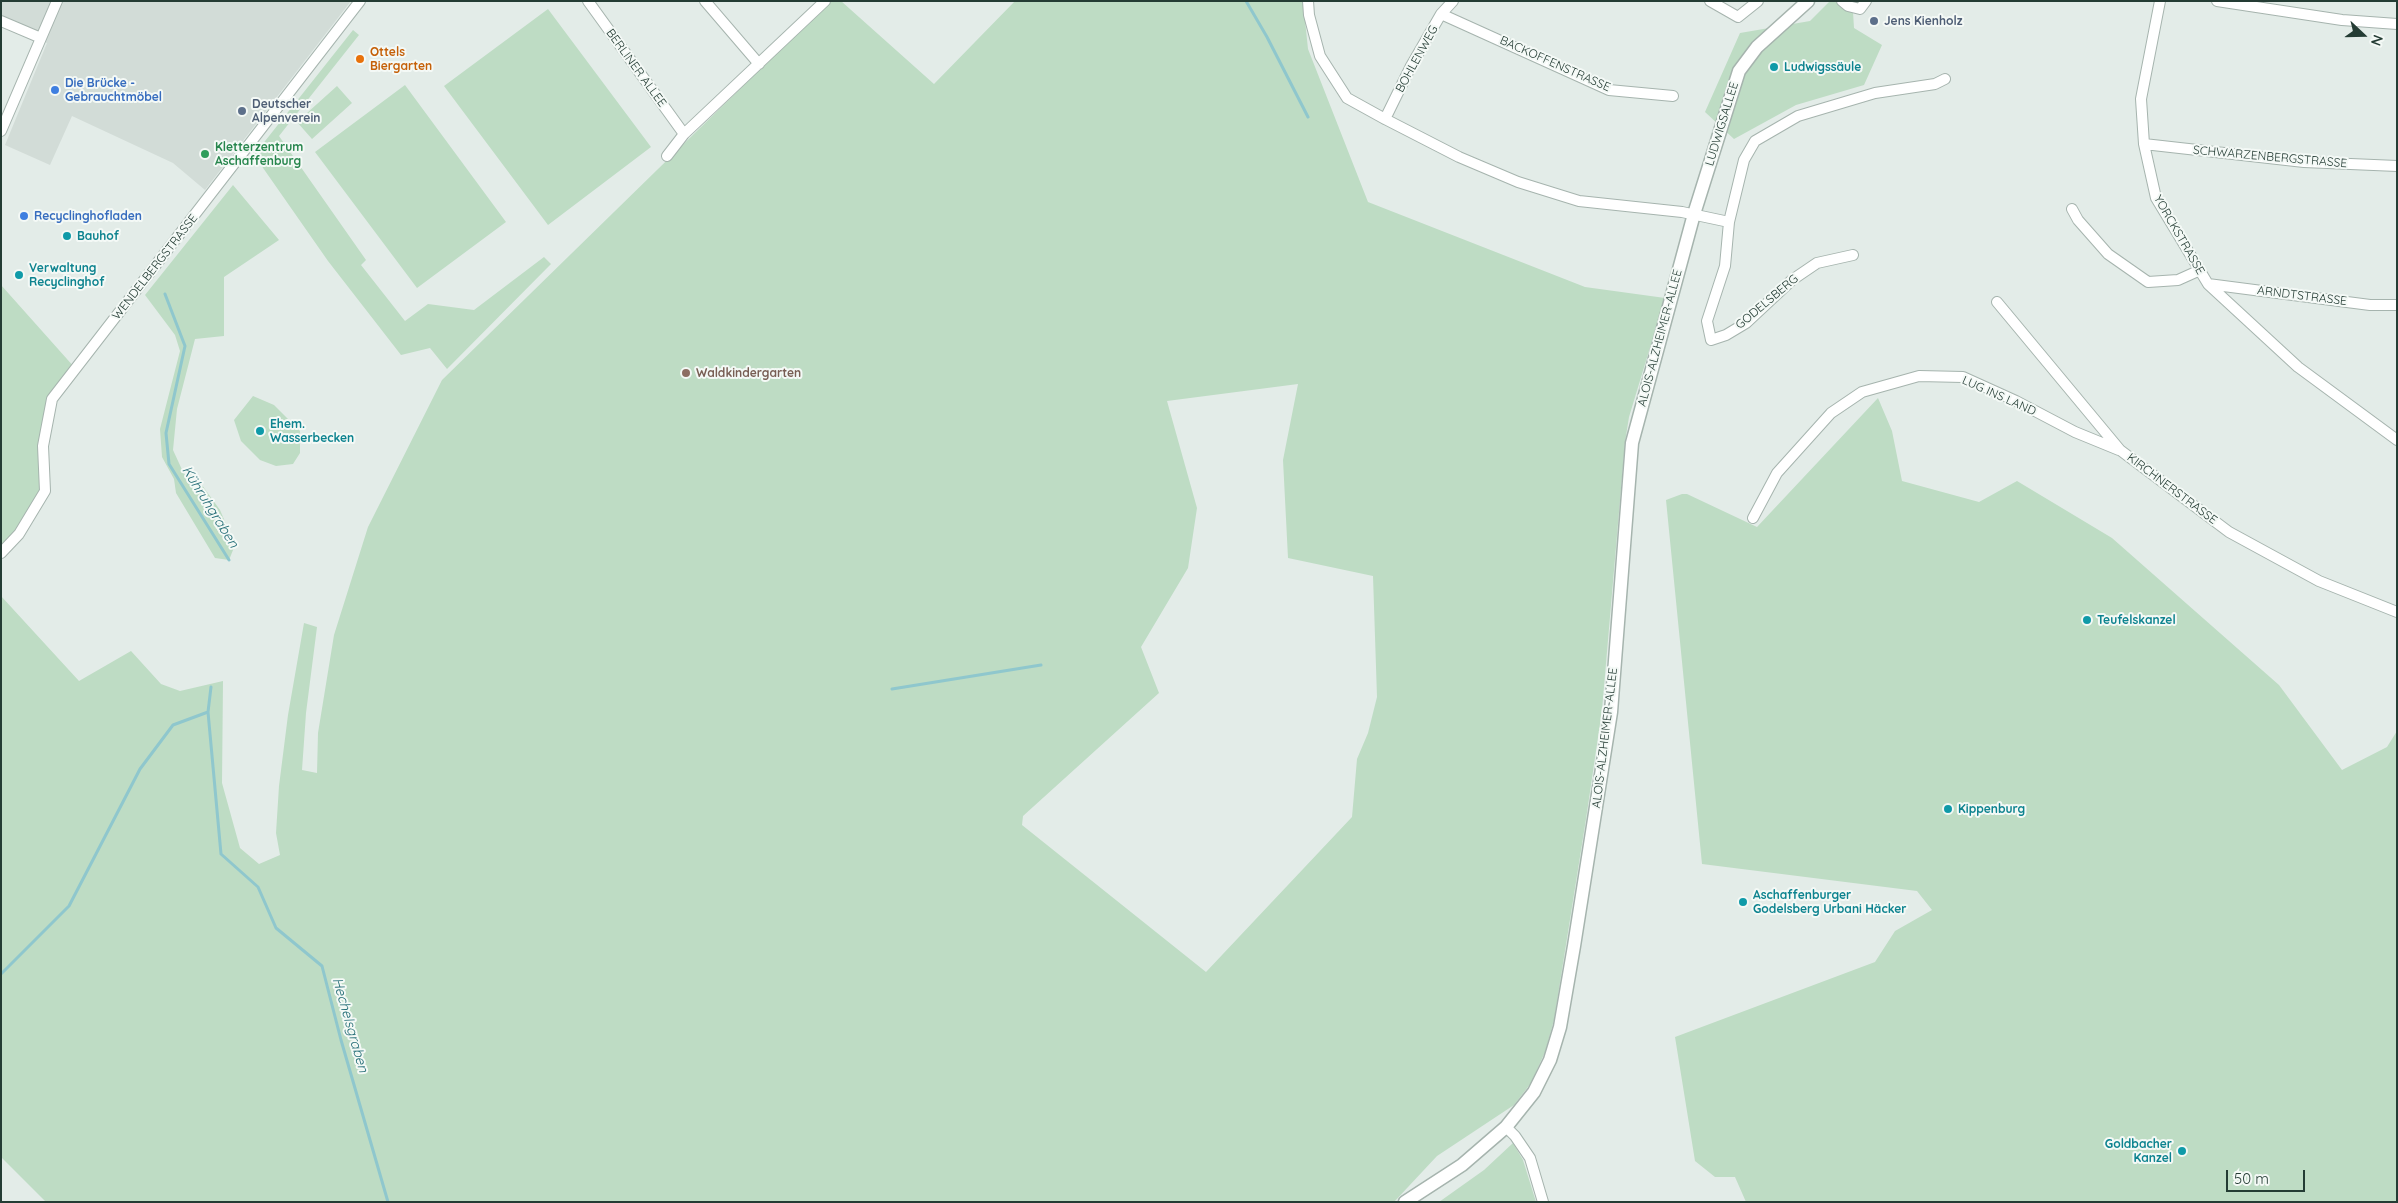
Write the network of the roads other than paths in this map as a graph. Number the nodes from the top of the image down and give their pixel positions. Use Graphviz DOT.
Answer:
graph roads {
  1 [pos="58,1"];
  2 [pos="360,1"];
  3 [pos="588,1"];
  4 [pos="705,1"];
  5 [pos="825,1"];
  6 [pos="1308,1"];
  7 [pos="1453,1"];
  8 [pos="1710,1"];
  9 [pos="1758,1"];
  10 [pos="1808,1"];
  11 [pos="1842,1"];
  12 [pos="1866,1"];
  13 [pos="2160,1"];
  14 [pos="2217,1"];
  15 [pos="1441,14"];
  16 [pos="1,21"];
  17 [pos="2397,24"];
  18 [pos="41,38"];
  19 [pos="759,64"];
  20 [pos="1945,79"];
  21 [pos="1673,96"];
  22 [pos="1385,119"];
  23 [pos="1,131"];
  24 [pos="684,134"];
  25 [pos="2144,144"];
  26 [pos="667,156"];
  27 [pos="2397,166"];
  28 [pos="2072,209"];
  29 [pos="1694,214"];
  30 [pos="1729,222"];
  31 [pos="1853,255"];
  32 [pos="2198,271"];
  33 [pos="2208,284"];
  34 [pos="1997,302"];
  35 [pos="2397,305"];
  36 [pos="2397,440"];
  37 [pos="2120,450"];
  38 [pos="1753,518"];
  39 [pos="1,553"];
  40 [pos="2397,612"];
  41 [pos="1506,1127"];
  42 [pos="1405,1202"];
  43 [pos="1543,1202"];
  1 -- 18 [label="street"];
  2 -- 39 [label="street, WENDELBERGSTRASSE"];
  3 -- 24 [label="street, BERLINER ALLEE"];
  4 -- 19 [label="street"];
  5 -- 19 [label="street"];
  6 -- 22 [label="street"];
  7 -- 15 [label="street, BOHLENWEG"];
  8 -- 9 [label="street"];
  10 -- 29 [label="street, LUDWIGSALLEE"];
  11 -- 12 [label="street"];
  13 -- 25 [label="street, YORCKSTRASSE"];
  14 -- 17 [label="street"];
  15 -- 21 [label="street, BACKOFFENSTRASSE"];
  15 -- 22 [label="street, BOHLENWEG"];
  16 -- 18 [label="street"];
  18 -- 23 [label="street"];
  19 -- 24 [label="street"];
  20 -- 30 [label="street, GODELSBERG"];
  22 -- 29 [label="street"];
  24 -- 26 [label="street"];
  25 -- 27 [label="street, SCHWARZENBERGSTRASSE"];
  25 -- 32 [label="street, YORCKSTRASSE"];
  28 -- 32 [label="street"];
  29 -- 30 [label="street"];
  29 -- 41 [label="street, ALOIS-ALZHEIMER-ALLEE"];
  30 -- 31 [label="street, GODELSBERG"];
  32 -- 33 [label="street, YORCKSTRASSE"];
  33 -- 35 [label="street, ARNDTSTRASSE"];
  33 -- 36 [label="street, YORCKSTRASSE"];
  34 -- 37 [label="street, KIRCHNERSTRASSE"];
  37 -- 38 [label="street, LUG INS LAND"];
  37 -- 40 [label="street, KIRCHNERSTRASSE"];
  41 -- 42 [label="street, ALOIS-ALZHEIMER-ALLEE"];
  41 -- 43 [label="street"];
}
